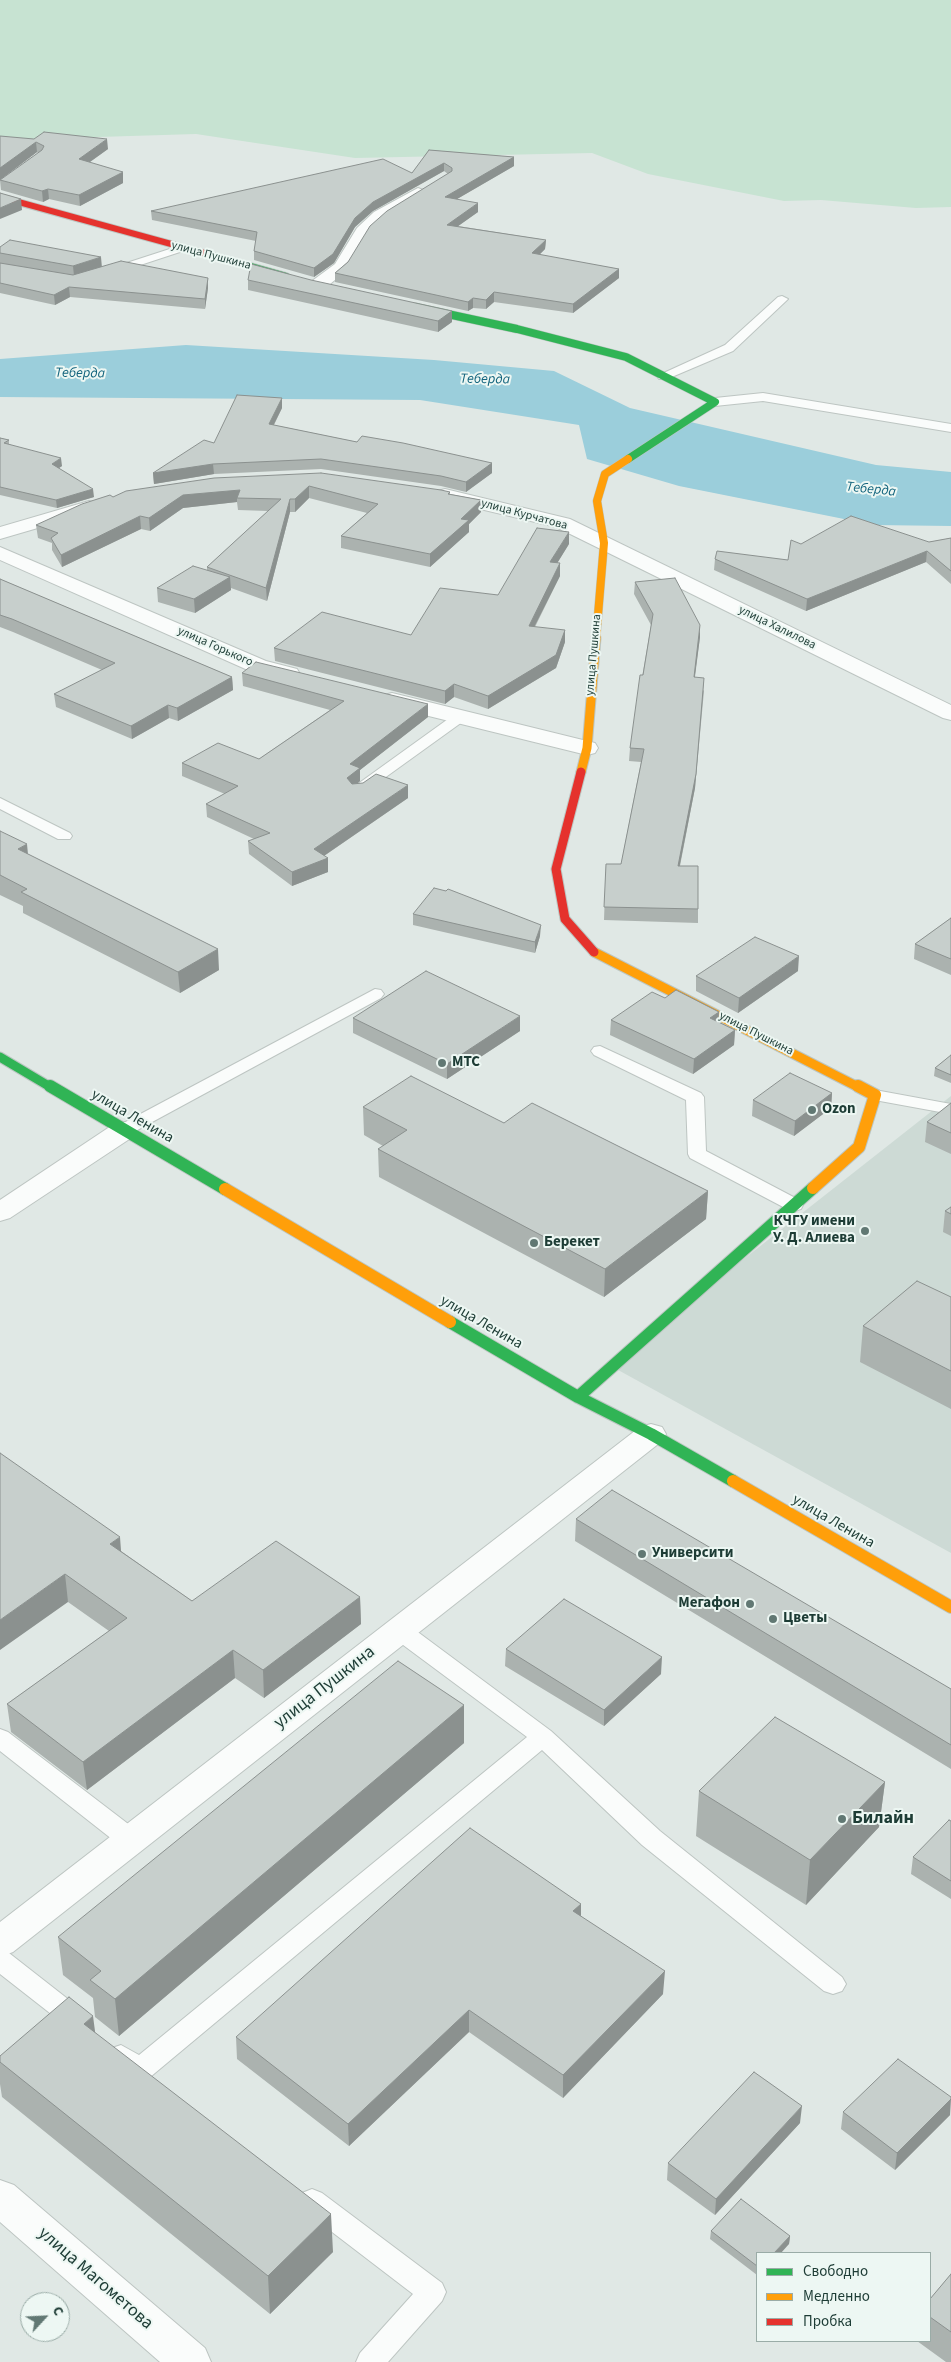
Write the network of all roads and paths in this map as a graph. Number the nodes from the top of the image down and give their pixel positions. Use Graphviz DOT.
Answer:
graph roads {
  1 [pos="435,183"];
  2 [pos="0,197"];
  3 [pos="182,248"];
  4 [pos="100,274"];
  5 [pos="309,282"];
  6 [pos="337,289"];
  7 [pos="782,299"];
  8 [pos="403,304"];
  9 [pos="663,376"];
  10 [pos="714,402"];
  11 [pos="951,428"];
  12 [pos="423,491"];
  13 [pos="107,502"];
  14 [pos="0,533"];
  15 [pos="604,542"];
  16 [pos="0,553"];
  17 [pos="306,678"];
  18 [pos="373,695"];
  19 [pos="948,710"];
  20 [pos="460,717"];
  21 [pos="587,748"];
  22 [pos="357,792"];
  23 [pos="0,803"];
  24 [pos="64,836"];
  25 [pos="376,994"];
  26 [pos="600,1051"];
  27 [pos="0,1057"];
  28 [pos="875,1095"];
  29 [pos="951,1109"];
  30 [pos="124,1130"];
  31 [pos="794,1205"];
  32 [pos="0,1212"];
  33 [pos="578,1397"];
  34 [pos="651,1434"];
  35 [pos="951,1607"];
  36 [pos="399,1630"];
  37 [pos="0,1738"];
  38 [pos="543,1738"];
  39 [pos="131,1840"];
  40 [pos="0,1942"];
  41 [pos="0,1960"];
  42 [pos="833,1984"];
  43 [pos="140,2070"];
  44 [pos="163,2088"];
  45 [pos="290,2184"];
  46 [pos="0,2197"];
  47 [pos="190,2362"];
  48 [pos="370,2362"];
  1 -- 5 [label="street"];
  2 -- 3 [label="street, улица Пушкина"];
  3 -- 4 [label="lane"];
  3 -- 5 [label="street, улица Пушкина"];
  5 -- 6 [label="street, улица Пушкина"];
  7 -- 9 [label="lane"];
  8 -- 9 [label="street"];
  9 -- 10 [label="street"];
  10 -- 11 [label="lane"];
  10 -- 15 [label="street, улица Пушкина"];
  12 -- 15 [label="street, улица Курчатова"];
  13 -- 14 [label="street"];
  15 -- 19 [label="street, улица Халилова"];
  15 -- 21 [label="street, улица Пушкина"];
  16 -- 17 [label="street, улица Горького"];
  18 -- 20 [label="street"];
  20 -- 21 [label="street"];
  20 -- 22 [label="lane"];
  21 -- 28 [label="street, улица Пушкина"];
  23 -- 24 [label="lane"];
  25 -- 30 [label="lane"];
  26 -- 31 [label="lane"];
  27 -- 30 [label="street, улица Ленина"];
  28 -- 29 [label="lane"];
  28 -- 31 [label="street"];
  30 -- 32 [label="street"];
  30 -- 33 [label="street, улица Ленина"];
  31 -- 33 [label="street"];
  33 -- 34 [label="street, улица Ленина"];
  34 -- 35 [label="street, улица Ленина"];
  34 -- 36 [label="street, улица Пушкина"];
  36 -- 38 [label="lane"];
  36 -- 39 [label="street, улица Пушкина"];
  37 -- 39 [label="lane"];
  38 -- 42 [label="lane"];
  38 -- 43 [label="lane"];
  39 -- 40 [label="street, улица Пушкина"];
  41 -- 43 [label="lane"];
  43 -- 44 [label="lane"];
  45 -- 48 [label="lane"];
  46 -- 47 [label="street, улица Магометова"];
}
